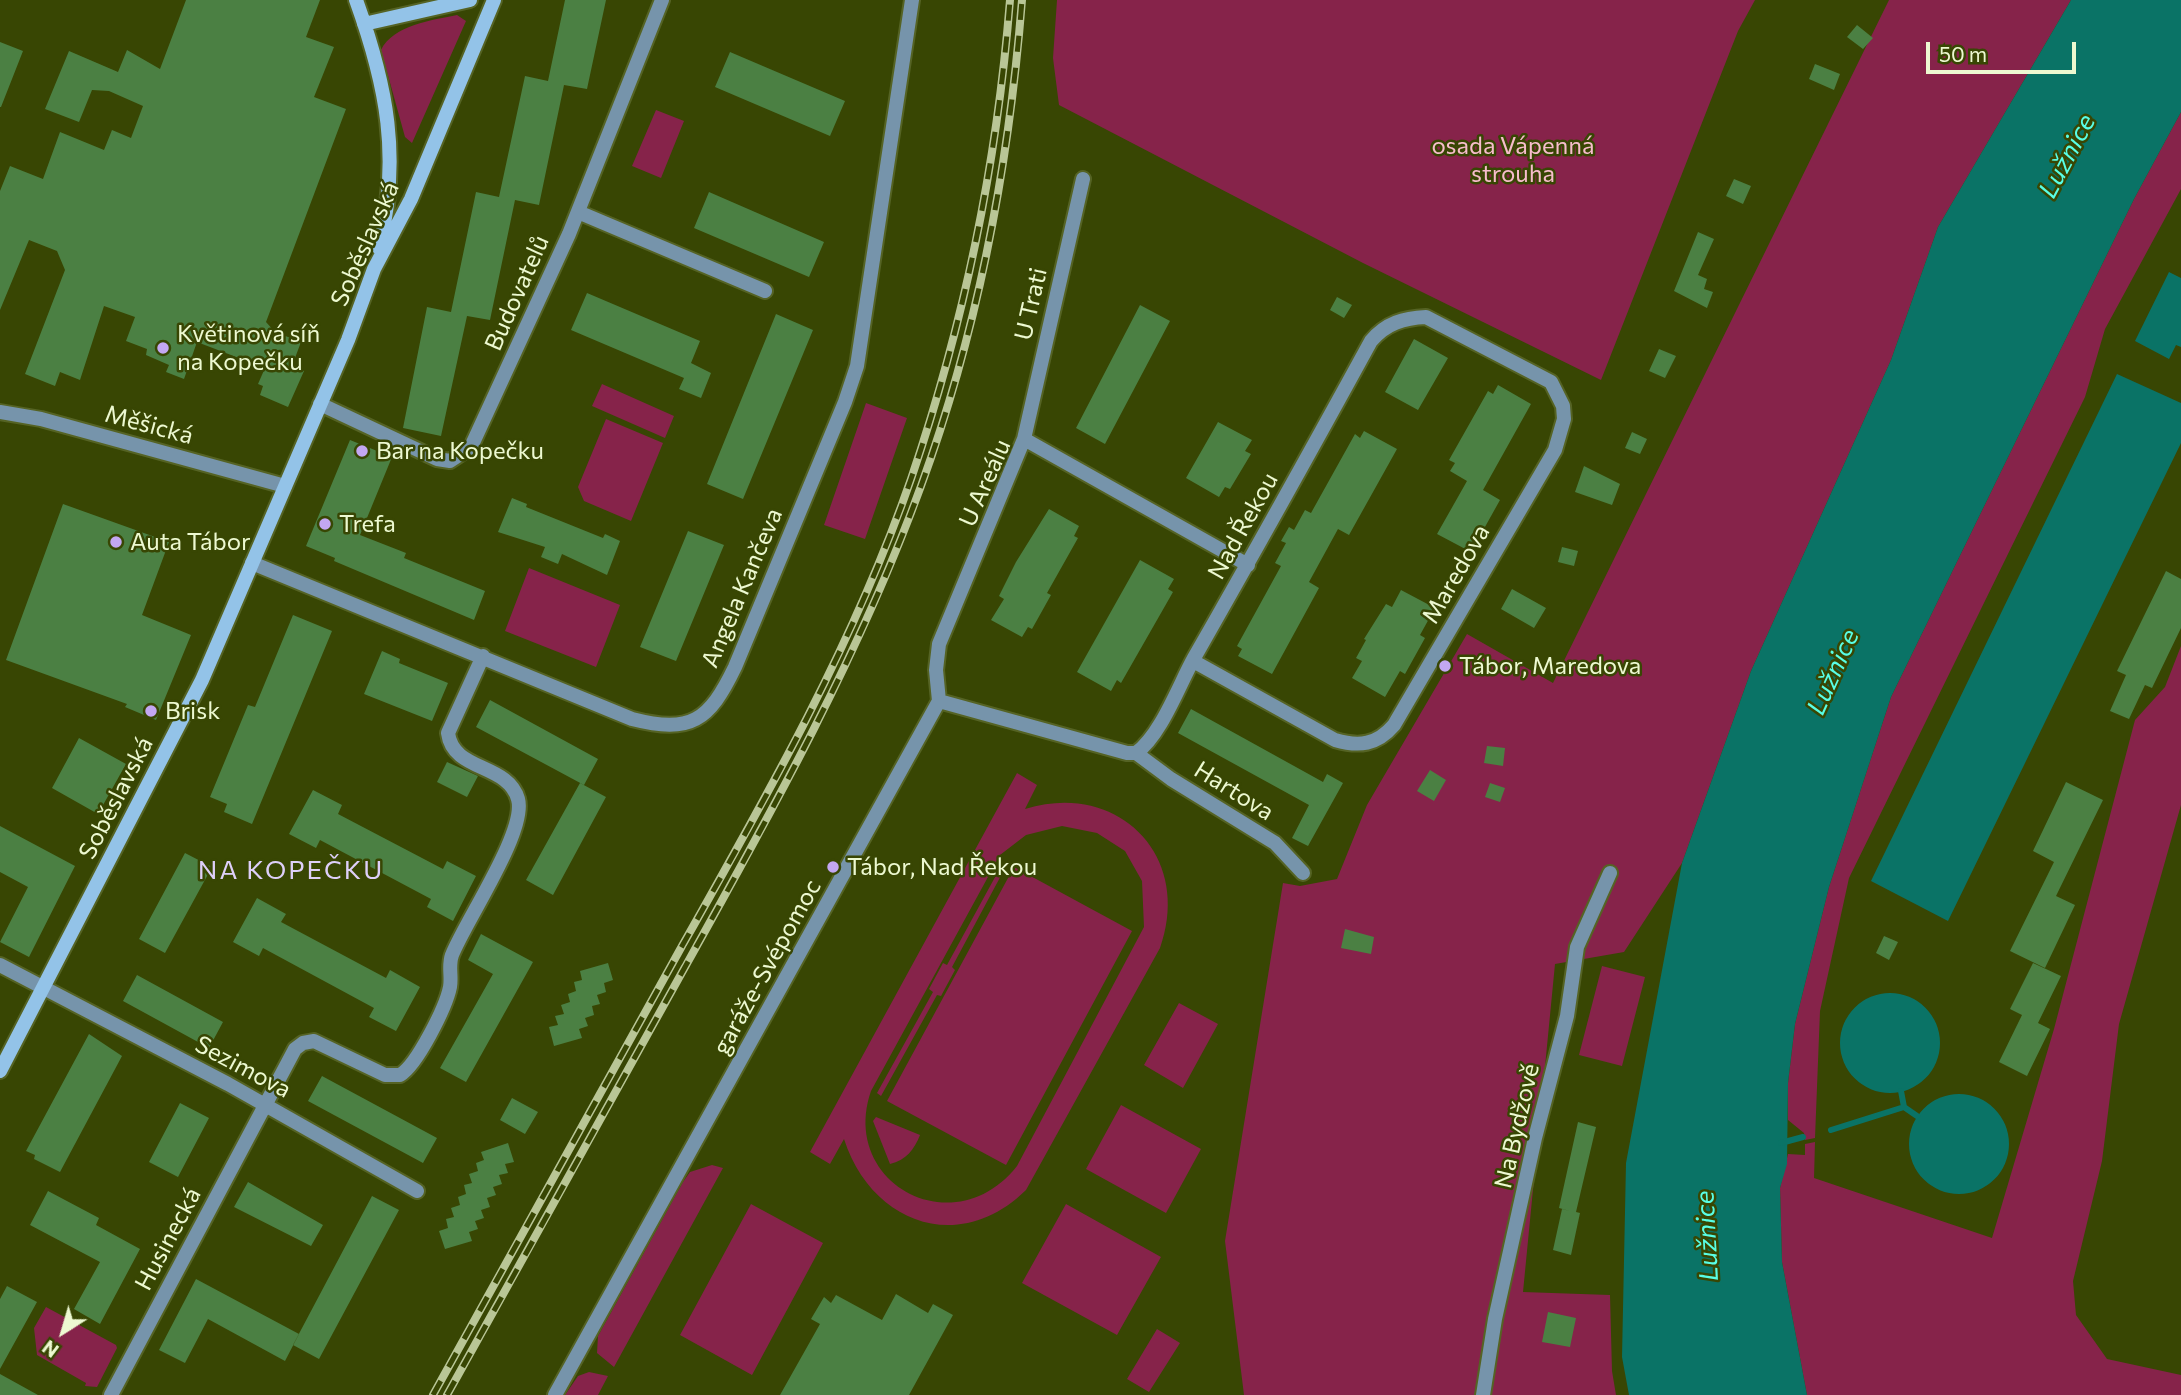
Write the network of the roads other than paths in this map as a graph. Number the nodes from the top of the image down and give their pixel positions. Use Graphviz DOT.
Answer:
graph roads {
  1 [pos="356,0"];
  2 [pos="470,0"];
  3 [pos="494,0"];
  4 [pos="662,0"];
  5 [pos="912,0"];
  6 [pos="364,24"];
  7 [pos="1083,178"];
  8 [pos="578,212"];
  9 [pos="374,269"];
  10 [pos="765,290"];
  11 [pos="320,404"];
  12 [pos="1563,406"];
  13 [pos="0,412"];
  14 [pos="1024,439"];
  15 [pos="285,486"];
  16 [pos="252,563"];
  17 [pos="1248,565"];
  18 [pos="483,656"];
  19 [pos="1193,661"];
  20 [pos="939,701"];
  21 [pos="1136,753"];
  22 [pos="1303,873"];
  23 [pos="1610,873"];
  24 [pos="0,965"];
  25 [pos="44,989"];
  26 [pos="0,1071"];
  27 [pos="265,1104"];
  28 [pos="417,1191"];
  29 [pos="111,1395"];
  30 [pos="555,1395"];
  31 [pos="1483,1395"];
  1 -- 6 [label="main road"];
  2 -- 6 [label="main road"];
  3 -- 9 [label="main road, Soběslavská"];
  4 -- 8 [label="street, Budovatelů"];
  5 -- 18 [label="street, Angela Kančeva"];
  6 -- 9 [label="main road"];
  7 -- 14 [label="street, U Trati"];
  8 -- 10 [label="street"];
  8 -- 11 [label="street, Budovatelů"];
  9 -- 11 [label="main road, Soběslavská"];
  11 -- 15 [label="main road, Soběslavská"];
  12 -- 17 [label="street, Nad Řekou"];
  12 -- 19 [label="street, Maredova"];
  13 -- 15 [label="street, Měšická"];
  14 -- 17 [label="street, U Areálu"];
  14 -- 20 [label="street, U Areálu"];
  15 -- 16 [label="main road, Soběslavská"];
  16 -- 18 [label="street, Angela Kančeva"];
  16 -- 25 [label="main road, Soběslavská"];
  17 -- 19 [label="street, Nad Řekou"];
  18 -- 27 [label="street, Husinecká"];
  19 -- 21 [label="street, Nad Řekou"];
  20 -- 21 [label="street"];
  20 -- 30 [label="street, garáže-Svépomoc"];
  21 -- 22 [label="street, Hartova"];
  23 -- 31 [label="street, Na Bydžově"];
  24 -- 25 [label="street, Sezimova"];
  25 -- 26 [label="main road, Soběslavská"];
  25 -- 27 [label="street, Sezimova"];
  27 -- 28 [label="street, Sezimova"];
  27 -- 29 [label="street, Husinecká"];
}
